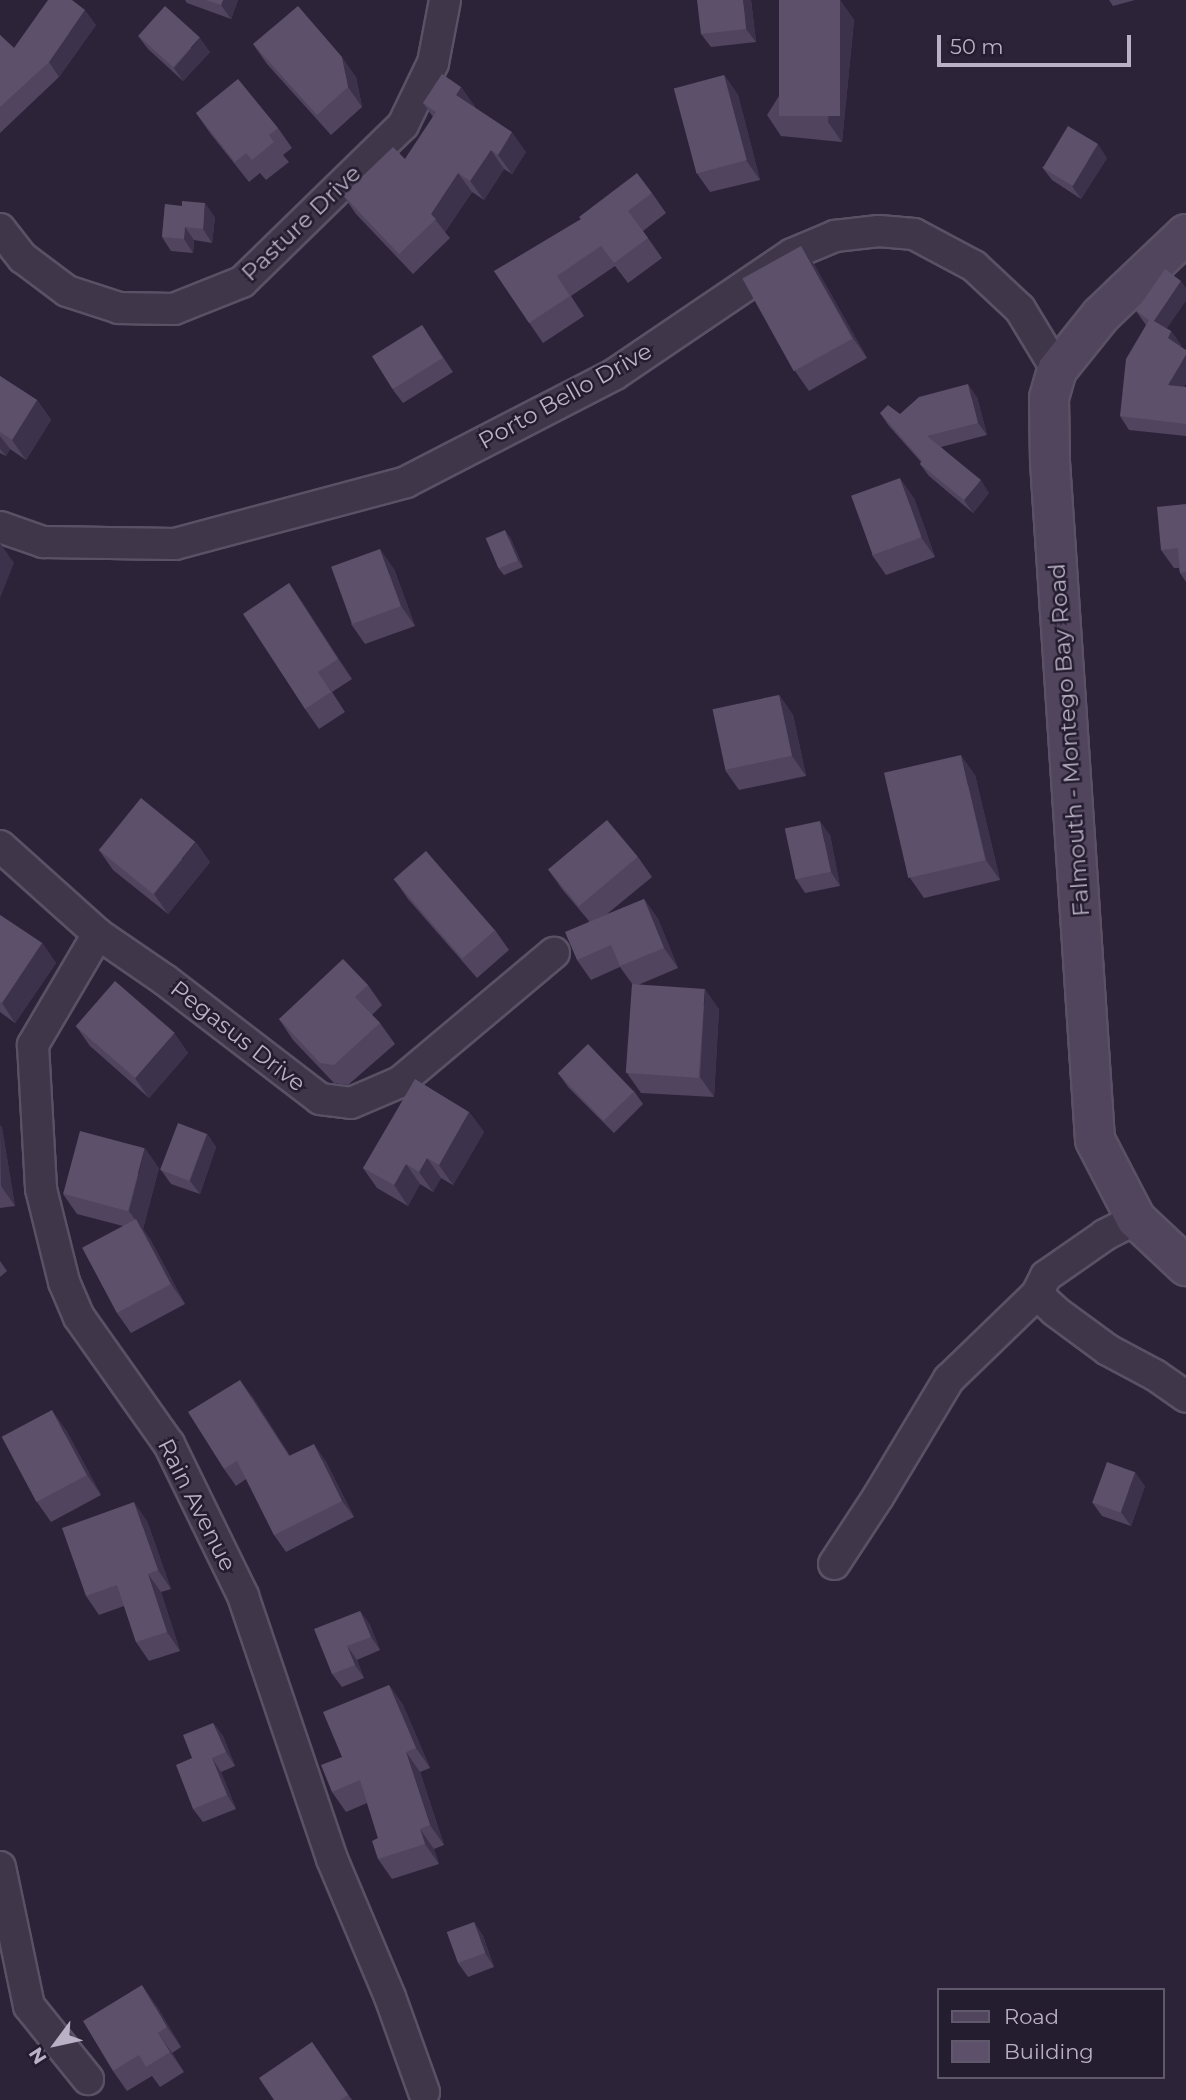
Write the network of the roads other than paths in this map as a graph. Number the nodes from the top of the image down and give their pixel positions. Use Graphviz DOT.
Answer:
graph roads {
  1 [pos="444,0"];
  2 [pos="0,229"];
  3 [pos="1186,234"];
  4 [pos="1057,370"];
  5 [pos="0,527"];
  6 [pos="0,846"];
  7 [pos="98,934"];
  8 [pos="554,953"];
  9 [pos="1136,1219"];
  10 [pos="1186,1266"];
  11 [pos="1037,1294"];
  12 [pos="1186,1397"];
  13 [pos="834,1564"];
  14 [pos="0,1867"];
  15 [pos="88,2079"];
  16 [pos="424,2092"];
  1 -- 2 [label="street, Pasture Drive"];
  3 -- 4 [label="main road, Falmouth - Montego Bay Road"];
  4 -- 5 [label="street, Porto Bello Drive"];
  4 -- 9 [label="main road, Falmouth - Montego Bay Road"];
  6 -- 7 [label="street, Pegasus Drive"];
  7 -- 8 [label="street, Pegasus Drive"];
  7 -- 16 [label="street, Rain Avenue"];
  9 -- 10 [label="main road, Falmouth - Montego Bay Road"];
  9 -- 11 [label="street"];
  11 -- 12 [label="street"];
  11 -- 13 [label="street"];
  14 -- 15 [label="street"];
}
